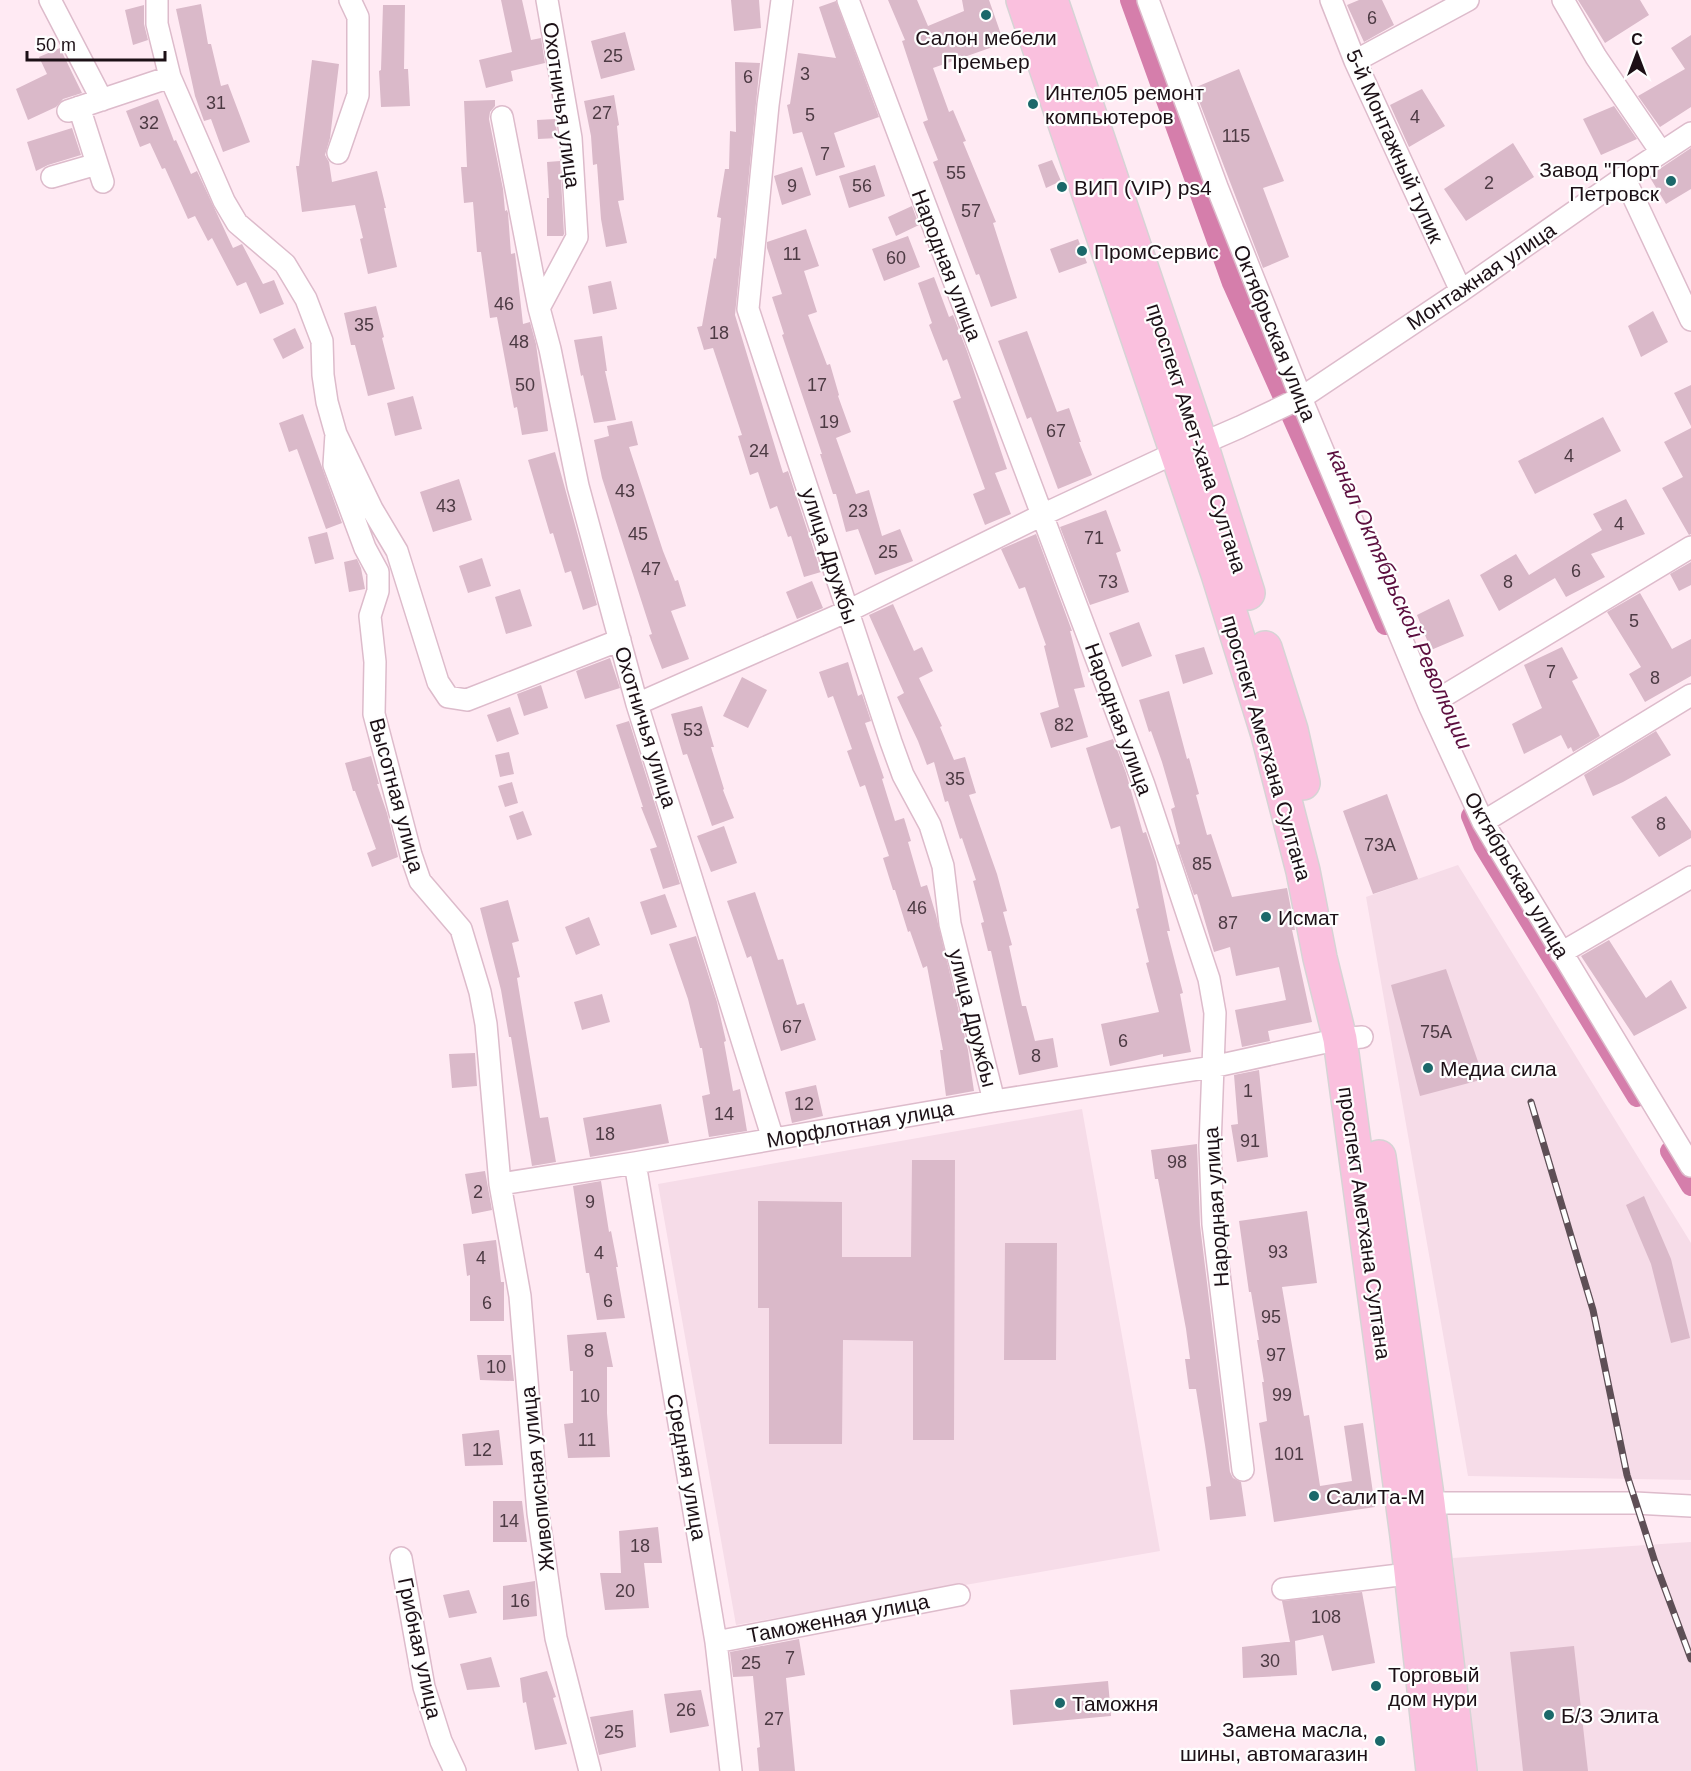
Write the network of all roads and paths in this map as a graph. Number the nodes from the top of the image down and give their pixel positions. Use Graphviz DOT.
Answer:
graph roads {
  1 [pos="50,0"];
  2 [pos="156,0"];
  3 [pos="350,0"];
  4 [pos="547,0"];
  5 [pos="782,0"];
  6 [pos="848,0"];
  7 [pos="1023,0"];
  8 [pos="1052,0"];
  9 [pos="1148,0"];
  10 [pos="1331,0"];
  11 [pos="1468,0"];
  12 [pos="1563,0"];
  13 [pos="1355,61"];
  14 [pos="170,77"];
  15 [pos="102,100"];
  16 [pos="502,117"];
  17 [pos="1691,133"];
  18 [pos="1661,152"];
  19 [pos="338,153"];
  20 [pos="52,177"];
  21 [pos="1624,177"];
  22 [pos="1461,291"];
  23 [pos="539,308"];
  24 [pos="1691,320"];
  25 [pos="1294,401"];
  26 [pos="336,434"];
  27 [pos="1189,448"];
  28 [pos="1042,515"];
  29 [pos="1691,547"];
  30 [pos="848,611"];
  31 [pos="620,640"];
  32 [pos="1691,695"];
  33 [pos="637,704"];
  34 [pos="1430,705"];
  35 [pos="1483,822"];
  36 [pos="1691,877"];
  37 [pos="1561,953"];
  38 [pos="1351,1038"];
  39 [pos="1212,1067"];
  40 [pos="994,1101"];
  41 [pos="773,1139"];
  42 [pos="635,1163"];
  43 [pos="1691,1166"];
  44 [pos="500,1184"];
  45 [pos="1244,1470"];
  46 [pos="1415,1503"];
  47 [pos="1691,1506"];
  48 [pos="401,1558"];
  49 [pos="1423,1572"];
  50 [pos="1283,1588"];
  51 [pos="959,1595"];
  52 [pos="716,1642"];
  53 [pos="455,1771"];
  54 [pos="590,1771"];
  55 [pos="731,1771"];
  56 [pos="1433,1771"];
  57 [pos="1460,1771"];
  1 -- 15 [label="street"];
  2 -- 14 [label="street, Высотная улица"];
  3 -- 19 [label="street"];
  4 -- 23 [label="street, Охотничья улица"];
  5 -- 30 [label="street, улица Дружбы"];
  6 -- 28 [label="street, Народная улица"];
  7 -- 27 [label="main road"];
  8 -- 27 [label="main road, проспект Амет-хана Султана"];
  9 -- 25 [label="street, Октябрьская улица"];
  10 -- 13 [label="street, 5-й Монтажный тупик"];
  11 -- 13 [label="street"];
  12 -- 18 [label="street"];
  13 -- 22 [label="street, 5-й Монтажный тупик"];
  14 -- 15 [label="street"];
  14 -- 26 [label="street, Высотная улица"];
  15 -- 20 [label="street"];
  16 -- 23 [label="street, Охотничья улица"];
  17 -- 18 [label="street, Монтажная улица"];
  18 -- 21 [label="street, Монтажная улица"];
  21 -- 22 [label="street, Монтажная улица"];
  21 -- 24 [label="street"];
  22 -- 25 [label="street, Монтажная улица"];
  23 -- 31 [label="street, Охотничья улица"];
  25 -- 27 [label="street, Монтажная улица"];
  25 -- 34 [label="street, Октябрьская улица"];
  26 -- 31 [label="street, Высотная улица"];
  26 -- 44 [label="street, Высотная улица"];
  27 -- 28 [label="street, Монтажная улица"];
  27 -- 38 [label="main road, проспект Амет-хана Султана"];
  28 -- 30 [label="street, Монтажная улица"];
  28 -- 39 [label="street, Народная улица"];
  29 -- 34 [label="street"];
  30 -- 33 [label="street, Монтажная улица"];
  30 -- 40 [label="street, улица Дружбы"];
  31 -- 33 [label="street, Охотничья улица"];
  32 -- 35 [label="street"];
  33 -- 41 [label="street, Охотничья улица"];
  34 -- 35 [label="street, Октябрьская улица"];
  35 -- 37 [label="street, Октябрьская улица"];
  36 -- 37 [label="street"];
  37 -- 43 [label="street, Октябрьская улица"];
  38 -- 39 [label="street, Морфлотная улица"];
  38 -- 46 [label="main road, проспект Амет-хана Султана"];
  39 -- 40 [label="street, Морфлотная улица"];
  39 -- 45 [label="street, Народная улица"];
  40 -- 41 [label="street, Морфлотная улица"];
  41 -- 42 [label="street, Морфлотная улица"];
  42 -- 44 [label="street, Морфлотная улица"];
  42 -- 52 [label="street, Средняя улица"];
  44 -- 54 [label="street, Живописная улица"];
  46 -- 47 [label="street"];
  46 -- 49 [label="main road, проспект Амет-хана Султана"];
  48 -- 53 [label="street, Грибная улица"];
  49 -- 50 [label="street"];
  49 -- 56 [label="main road"];
  49 -- 57 [label="main road, проспект Амет-хана Султана"];
  51 -- 52 [label="street, Таможенная улица"];
  52 -- 55 [label="street, Средняя улица"];
}
